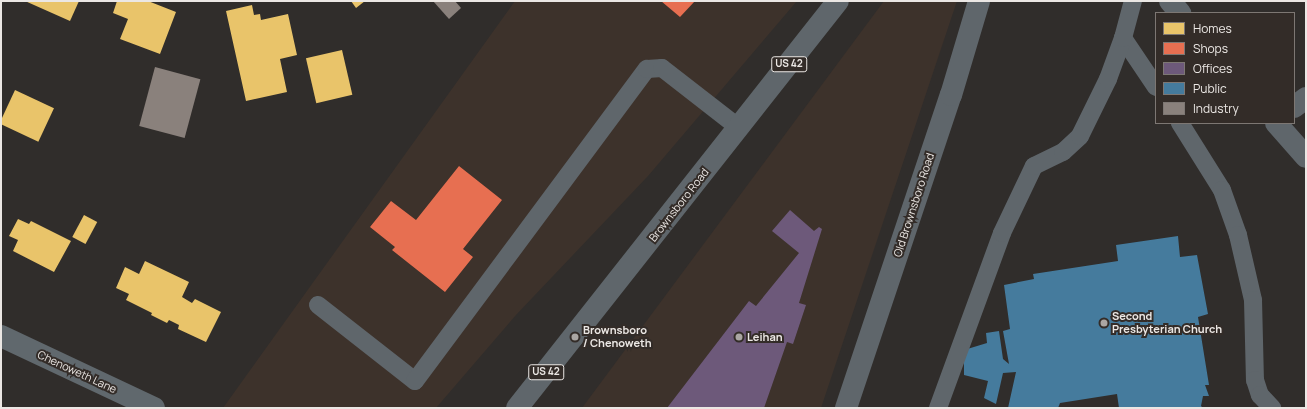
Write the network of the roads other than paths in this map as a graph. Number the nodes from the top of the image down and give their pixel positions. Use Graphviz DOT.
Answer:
graph roads {
  1 [pos="838,1"];
  2 [pos="979,1"];
  3 [pos="1133,1"];
  4 [pos="1123,38"];
  5 [pos="1155,86"];
  6 [pos="1306,98"];
  7 [pos="1295,106"];
  8 [pos="1181,124"];
  9 [pos="1277,124"];
  10 [pos="739,128"];
  11 [pos="1306,157"];
  12 [pos="318,305"];
  13 [pos="1,336"];
  14 [pos="154,408"];
  15 [pos="517,408"];
  16 [pos="846,408"];
  17 [pos="938,408"];
  18 [pos="1272,408"];
  1 -- 10 [label="main road, Brownsboro Road / US 42"];
  2 -- 16 [label="main road, Old Brownsboro Road"];
  3 -- 4 [label="lane"];
  4 -- 5 [label="lane"];
  4 -- 17 [label="lane"];
  6 -- 7 [label="main road"];
  8 -- 18 [label="lane"];
  9 -- 11 [label="main road"];
  10 -- 12 [label="lane"];
  10 -- 15 [label="main road, Brownsboro Road / US 42"];
  13 -- 14 [label="main road, Chenoweth Lane"];
}
